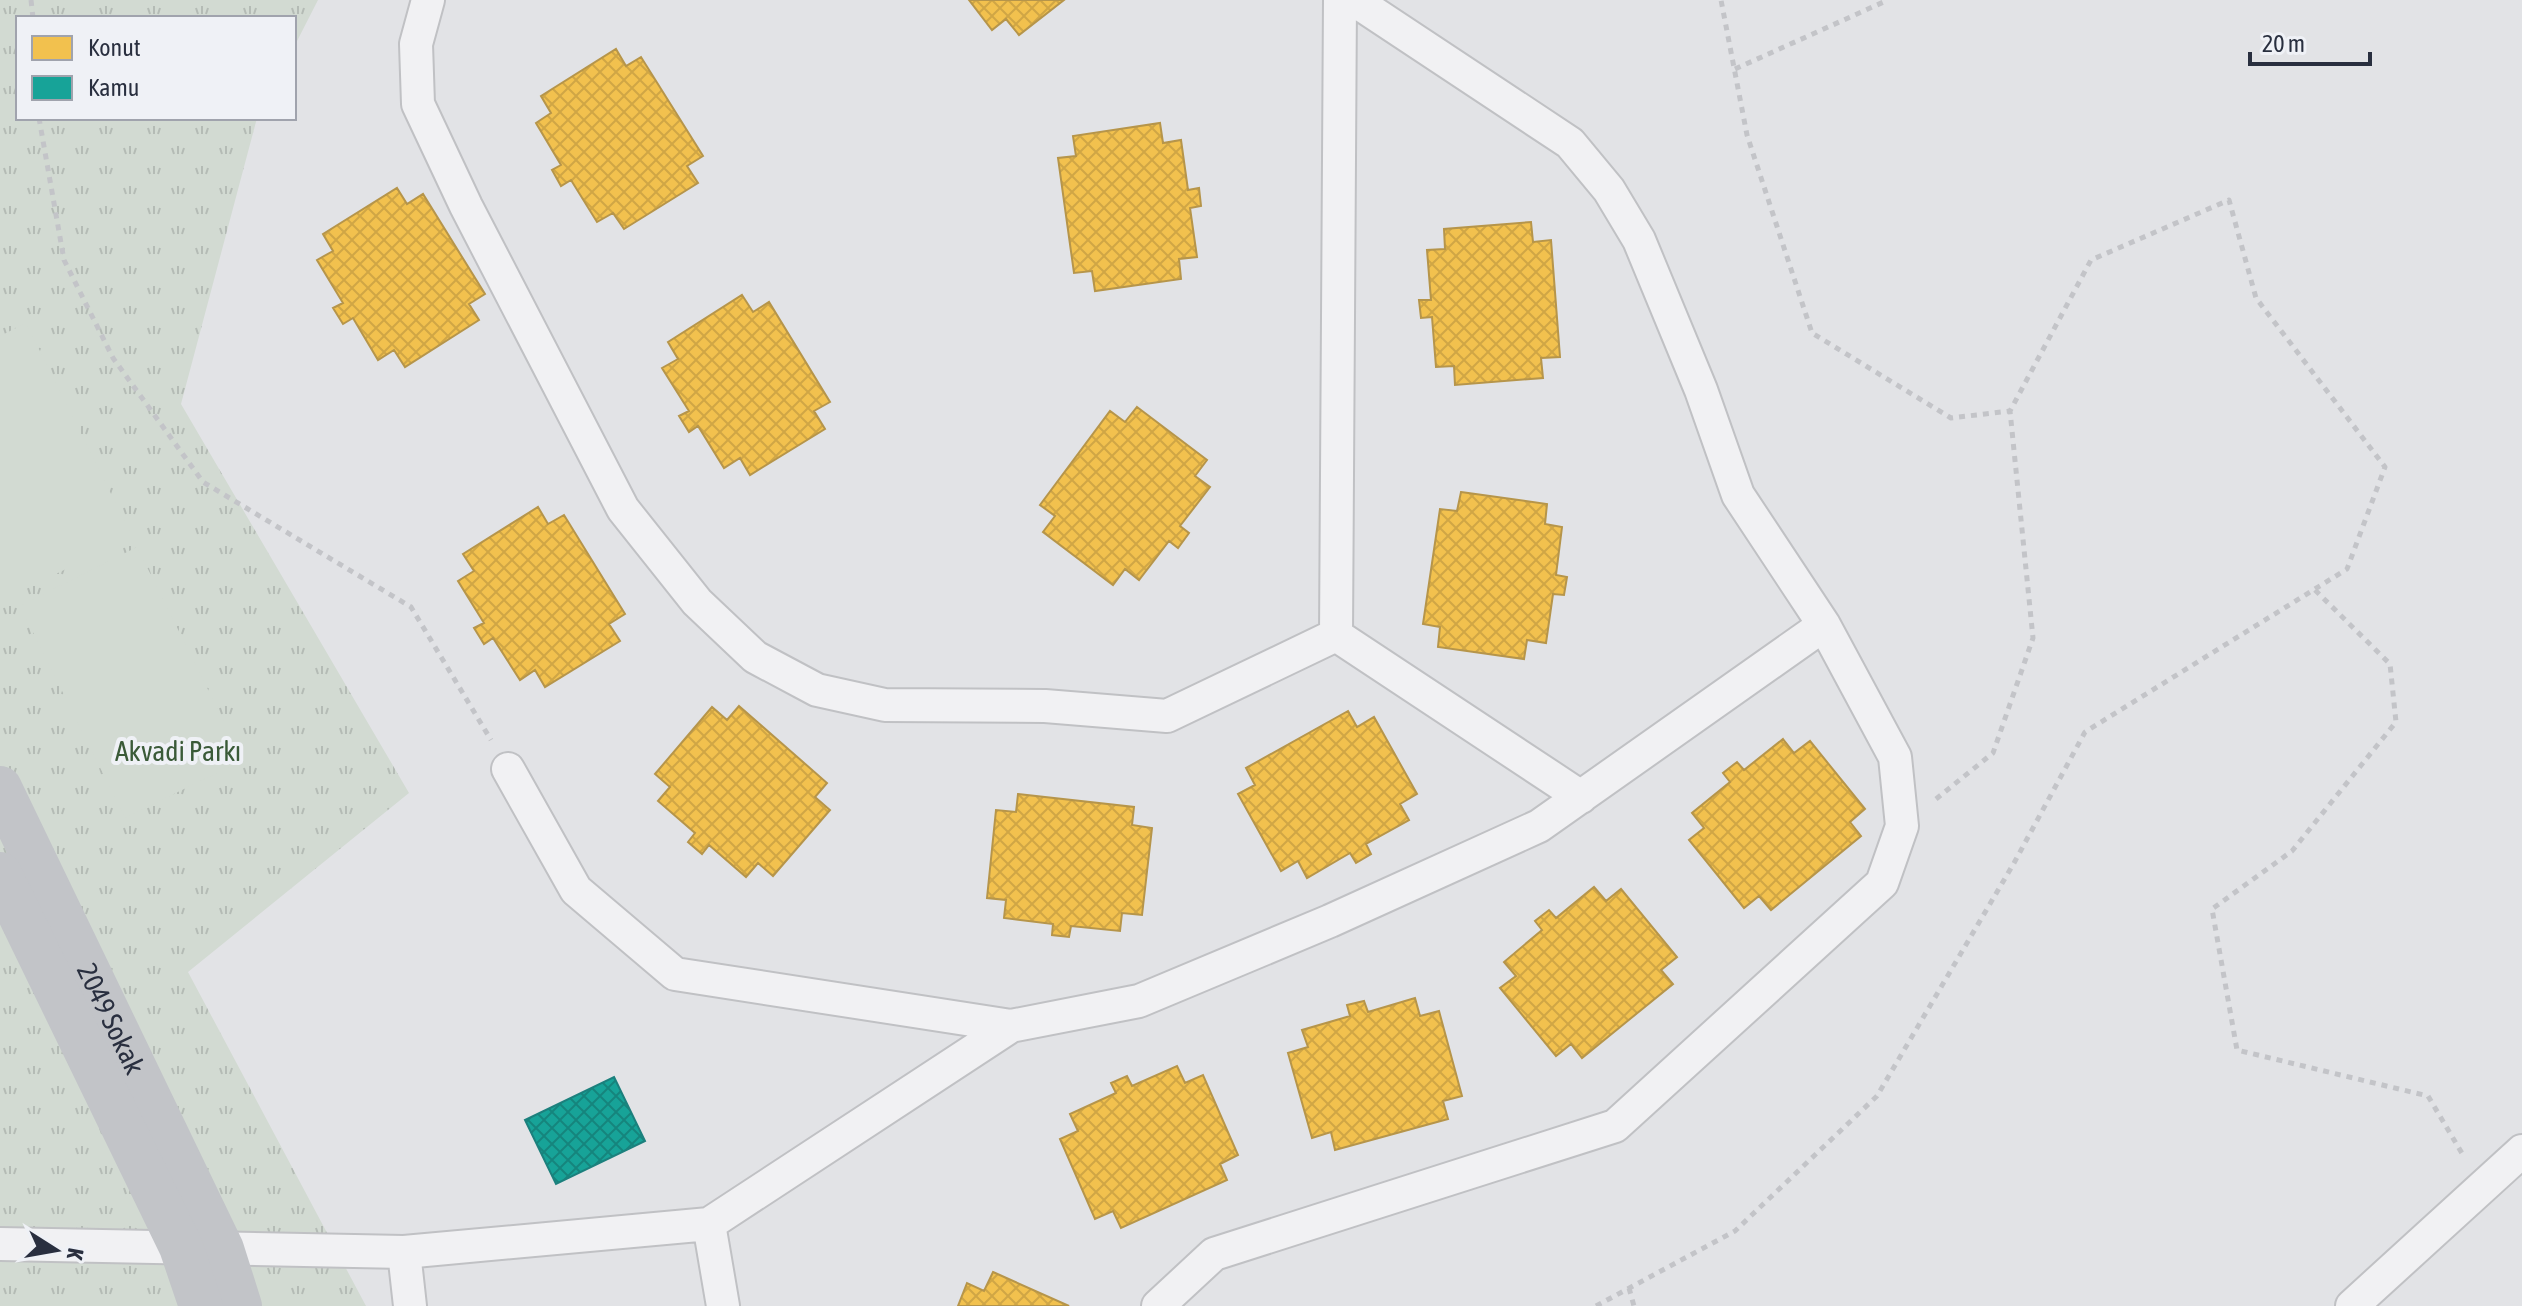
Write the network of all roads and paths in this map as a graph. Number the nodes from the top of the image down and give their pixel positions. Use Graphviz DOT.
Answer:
graph roads {
  1 [pos="428,0"];
  2 [pos="1340,0"];
  3 [pos="1354,0"];
  4 [pos="1721,0"];
  5 [pos="1888,0"];
  6 [pos="1735,69"];
  7 [pos="39,120"];
  8 [pos="2010,411"];
  9 [pos="2315,590"];
  10 [pos="1824,625"];
  11 [pos="1336,635"];
  12 [pos="508,769"];
  13 [pos="0,788"];
  14 [pos="1581,797"];
  15 [pos="1902,826"];
  16 [pos="0,874"];
  17 [pos="1011,1026"];
  18 [pos="2522,1151"];
  19 [pos="2482,1187"];
  20 [pos="709,1224"];
  21 [pos="0,1244"];
  22 [pos="201,1248"];
  23 [pos="404,1252"];
  24 [pos="1629,1288"];
  25 [pos="201,1306"];
  26 [pos="240,1306"];
  27 [pos="410,1306"];
  28 [pos="723,1306"];
  29 [pos="1158,1306"];
  30 [pos="1596,1306"];
  31 [pos="1634,1306"];
  32 [pos="2352,1306"];
  1 -- 11 [label="street"];
  2 -- 11 [label="street"];
  3 -- 10 [label="street"];
  4 -- 6 [label="path"];
  5 -- 6 [label="path"];
  6 -- 8 [label="path"];
  7 -- 12 [label="path"];
  8 -- 9 [label="path"];
  8 -- 15 [label="path"];
  9 -- 19 [label="path"];
  9 -- 24 [label="path"];
  10 -- 14 [label="street"];
  10 -- 15 [label="street"];
  11 -- 14 [label="street"];
  12 -- 17 [label="street"];
  13 -- 22 [label="main road, 2049 Sokak"];
  14 -- 17 [label="street"];
  15 -- 29 [label="street"];
  16 -- 22 [label="main road, 2049 Sokak"];
  17 -- 20 [label="street"];
  18 -- 19 [label="street"];
  19 -- 32 [label="street"];
  20 -- 23 [label="street"];
  20 -- 28 [label="street"];
  21 -- 22 [label="street"];
  22 -- 23 [label="street"];
  22 -- 25 [label="main road"];
  22 -- 26 [label="main road"];
  23 -- 27 [label="street"];
  24 -- 30 [label="path"];
  24 -- 31 [label="path"];
}
